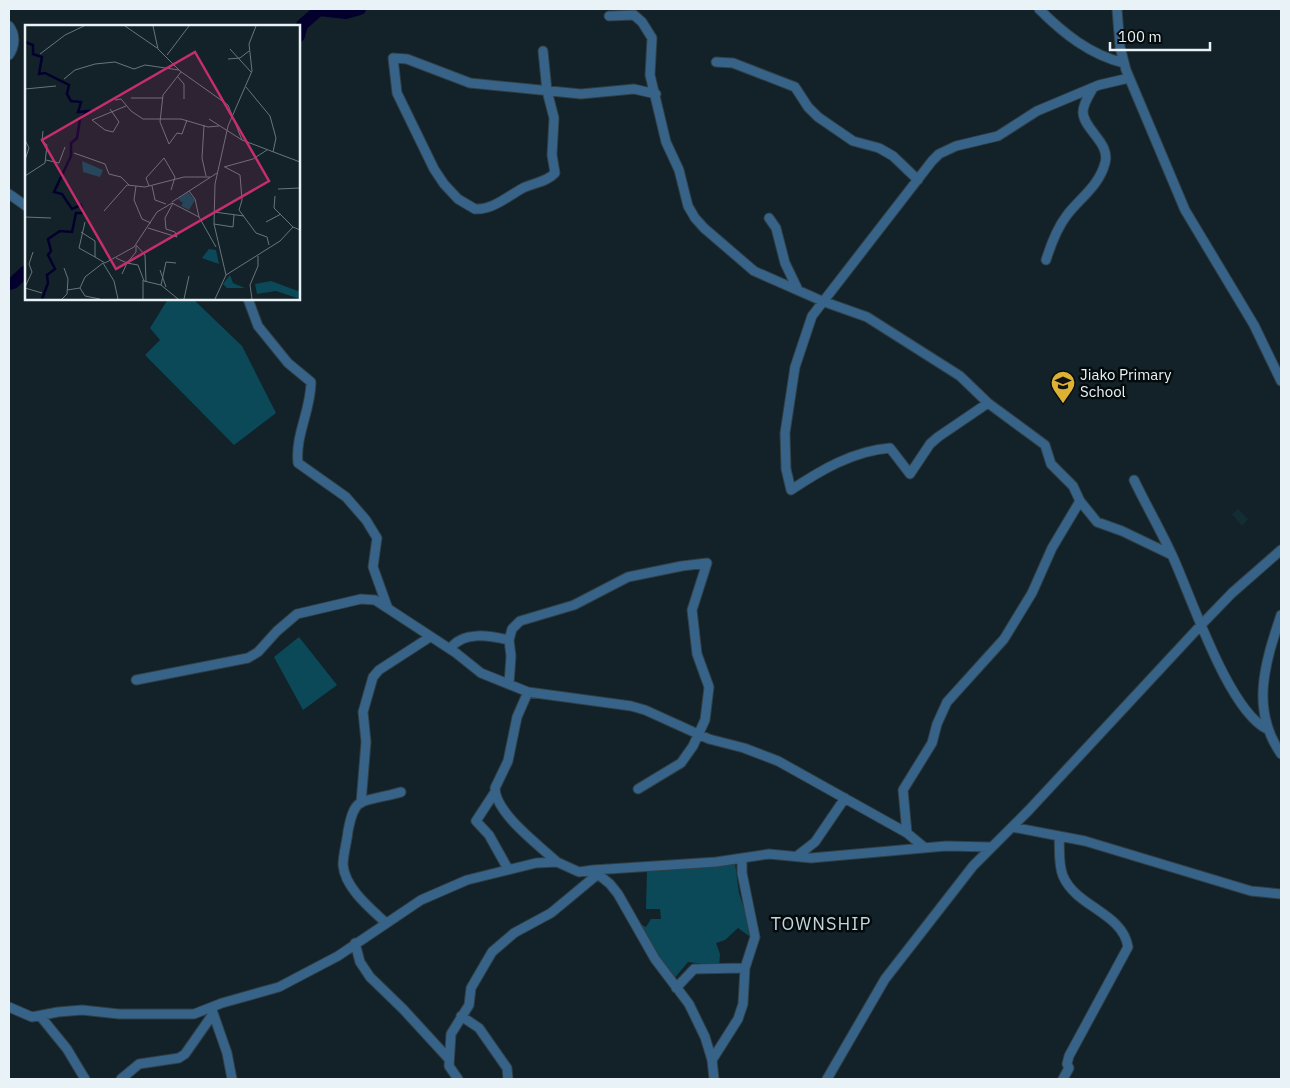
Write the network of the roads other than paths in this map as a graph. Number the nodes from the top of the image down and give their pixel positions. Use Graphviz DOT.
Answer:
graph roads {
  1 [pos="1039,9"];
  2 [pos="1117,9"];
  3 [pos="609,16"];
  4 [pos="9,26"];
  5 [pos="543,51"];
  6 [pos="9,55"];
  7 [pos="716,62"];
  8 [pos="1124,63"];
  9 [pos="1129,78"];
  10 [pos="1093,88"];
  11 [pos="547,91"];
  12 [pos="656,94"];
  13 [pos="918,180"];
  14 [pos="9,194"];
  15 [pos="25,205"];
  16 [pos="769,218"];
  17 [pos="1046,260"];
  18 [pos="798,290"];
  19 [pos="248,300"];
  20 [pos="822,301"];
  21 [pos="1281,380"];
  22 [pos="988,403"];
  23 [pos="1134,480"];
  24 [pos="1080,501"];
  25 [pos="1281,550"];
  26 [pos="1172,555"];
  27 [pos="387,606"];
  28 [pos="1281,616"];
  29 [pos="1201,625"];
  30 [pos="430,637"];
  31 [pos="510,640"];
  32 [pos="450,649"];
  33 [pos="136,680"];
  34 [pos="509,684"];
  35 [pos="528,692"];
  36 [pos="1267,730"];
  37 [pos="700,735"];
  38 [pos="1281,754"];
  39 [pos="638,789"];
  40 [pos="401,792"];
  41 [pos="495,792"];
  42 [pos="845,798"];
  43 [pos="361,803"];
  44 [pos="1012,827"];
  45 [pos="907,833"];
  46 [pos="1059,837"];
  47 [pos="990,847"];
  48 [pos="925,848"];
  49 [pos="797,856"];
  50 [pos="742,859"];
  51 [pos="557,862"];
  52 [pos="508,868"];
  53 [pos="595,872"];
  54 [pos="1281,894"];
  55 [pos="386,923"];
  56 [pos="354,944"];
  57 [pos="745,968"];
  58 [pos="676,988"];
  59 [pos="9,1007"];
  60 [pos="212,1011"];
  61 [pos="461,1016"];
  62 [pos="42,1017"];
  63 [pos="448,1058"];
  64 [pos="712,1060"];
  65 [pos="85,1079"];
  66 [pos="121,1079"];
  67 [pos="232,1079"];
  68 [pos="458,1079"];
  69 [pos="508,1079"];
  70 [pos="714,1079"];
  71 [pos="827,1079"];
  72 [pos="1063,1079"];
  1 -- 8 [label="street"];
  2 -- 8 [label="street"];
  3 -- 12 [label="street"];
  4 -- 6 [label="street"];
  5 -- 11 [label="street"];
  7 -- 13 [label="street"];
  8 -- 9 [label="street"];
  9 -- 10 [label="street"];
  9 -- 21 [label="street"];
  10 -- 13 [label="street"];
  10 -- 17 [label="street"];
  11 -- 11 [label="street"];
  11 -- 12 [label="street"];
  12 -- 18 [label="street"];
  13 -- 20 [label="street"];
  14 -- 15 [label="street"];
  16 -- 18 [label="street"];
  18 -- 20 [label="street"];
  19 -- 27 [label="street"];
  20 -- 22 [label="street"];
  20 -- 22 [label="street"];
  22 -- 24 [label="street"];
  23 -- 26 [label="street"];
  24 -- 26 [label="street"];
  24 -- 45 [label="street"];
  25 -- 29 [label="street"];
  26 -- 29 [label="street"];
  27 -- 30 [label="street"];
  27 -- 33 [label="street"];
  28 -- 36 [label="street"];
  29 -- 36 [label="street"];
  29 -- 44 [label="street"];
  30 -- 32 [label="street"];
  30 -- 43 [label="street"];
  31 -- 32 [label="street"];
  31 -- 34 [label="street"];
  31 -- 37 [label="street"];
  32 -- 34 [label="street"];
  34 -- 35 [label="street"];
  35 -- 37 [label="street"];
  35 -- 41 [label="street"];
  36 -- 38 [label="street"];
  37 -- 39 [label="street"];
  37 -- 42 [label="street"];
  40 -- 43 [label="street"];
  41 -- 51 [label="street"];
  41 -- 52 [label="street"];
  42 -- 45 [label="street"];
  42 -- 49 [label="street"];
  43 -- 55 [label="street"];
  44 -- 46 [label="street"];
  44 -- 47 [label="street"];
  45 -- 48 [label="street"];
  46 -- 54 [label="street"];
  46 -- 72 [label="street"];
  47 -- 48 [label="street"];
  47 -- 71 [label="street"];
  48 -- 49 [label="street"];
  49 -- 50 [label="street"];
  50 -- 53 [label="street"];
  50 -- 57 [label="street"];
  51 -- 52 [label="street"];
  51 -- 53 [label="street"];
  52 -- 55 [label="street"];
  53 -- 58 [label="street"];
  53 -- 61 [label="street"];
  55 -- 56 [label="street"];
  56 -- 60 [label="street"];
  56 -- 63 [label="street"];
  57 -- 58 [label="street"];
  57 -- 64 [label="street"];
  58 -- 64 [label="street"];
  59 -- 62 [label="street"];
  60 -- 62 [label="street"];
  60 -- 66 [label="street"];
  60 -- 67 [label="street"];
  61 -- 63 [label="street"];
  61 -- 69 [label="street"];
  62 -- 65 [label="street"];
  63 -- 68 [label="street"];
  64 -- 70 [label="street"];
}
